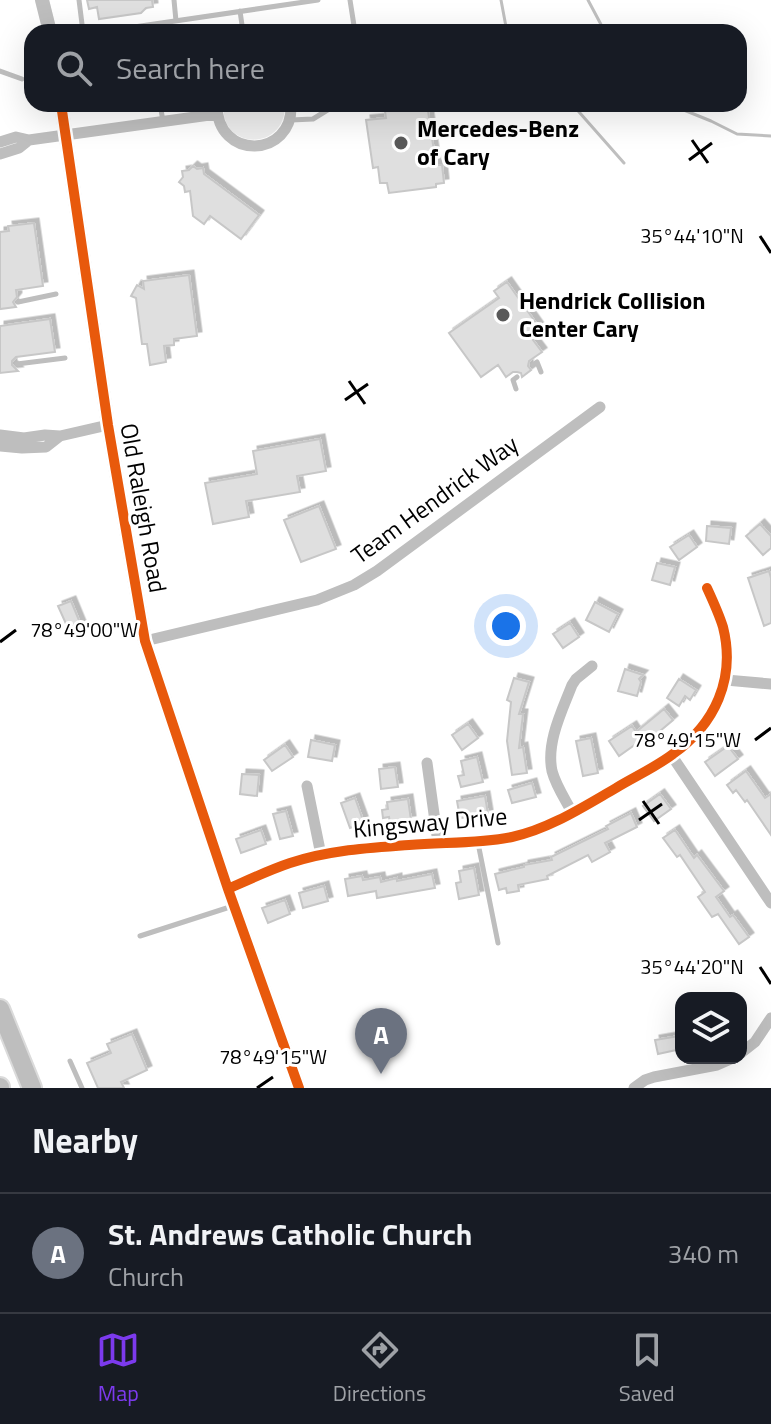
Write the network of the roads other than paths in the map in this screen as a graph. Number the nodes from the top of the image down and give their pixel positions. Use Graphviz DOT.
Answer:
graph roads {
  1 [pos="42,0"];
  2 [pos="79,0"];
  3 [pos="166,0"];
  4 [pos="318,0"];
  5 [pos="350,0"];
  6 [pos="174,2"];
  7 [pos="281,3"];
  8 [pos="240,11"];
  9 [pos="176,21"];
  10 [pos="162,23"];
  11 [pos="48,24"];
  12 [pos="82,24"];
  13 [pos="158,24"];
  14 [pos="242,24"];
  15 [pos="354,24"];
  16 [pos="0,71"];
  17 [pos="22,79"];
  18 [pos="62,112"];
  19 [pos="161,112"];
  20 [pos="205,112"];
  21 [pos="218,112"];
  22 [pos="290,112"];
  23 [pos="324,112"];
  24 [pos="290,120"];
  25 [pos="163,122"];
  26 [pos="66,135"];
  27 [pos="29,140"];
  28 [pos="0,142"];
  29 [pos="0,154"];
  30 [pos="56,294"];
  31 [pos="18,302"];
  32 [pos="65,358"];
  33 [pos="17,364"];
  34 [pos="533,365"];
  35 [pos="541,372"];
  36 [pos="517,377"];
  37 [pos="516,389"];
  38 [pos="600,407"];
  39 [pos="108,425"];
  40 [pos="0,435"];
  41 [pos="60,436"];
  42 [pos="0,446"];
  43 [pos="707,588"];
  44 [pos="145,641"];
  45 [pos="592,666"];
  46 [pos="726,680"];
  47 [pos="771,684"];
  48 [pos="672,756"];
  49 [pos="427,763"];
  50 [pos="307,786"];
  51 [pos="572,812"];
  52 [pos="478,842"];
  53 [pos="438,843"];
  54 [pos="321,855"];
  55 [pos="228,889"];
  56 [pos="771,903"];
  57 [pos="234,905"];
  58 [pos="140,936"];
  59 [pos="498,943"];
  60 [pos="0,1009"];
  61 [pos="771,1018"];
  62 [pos="747,1048"];
  63 [pos="70,1061"];
  64 [pos="719,1064"];
  65 [pos="32,1088"];
  66 [pos="82,1088"];
  67 [pos="299,1088"];
  68 [pos="634,1088"];
  1 -- 11 [label="street"];
  2 -- 12 [label="lane"];
  3 -- 6 [label="lane"];
  4 -- 7 [label="lane"];
  5 -- 15 [label="lane"];
  6 -- 9 [label="lane"];
  7 -- 8 [label="lane"];
  8 -- 9 [label="lane"];
  8 -- 14 [label="lane"];
  9 -- 10 [label="lane"];
  10 -- 13 [label="lane"];
  16 -- 17 [label="lane"];
  18 -- 26 [label="street, Old Raleigh Road"];
  19 -- 25 [label="lane"];
  20 -- 25 [label="street"];
  21 -- 24 [label="street"];
  22 -- 24 [label="street"];
  23 -- 24 [label="lane"];
  25 -- 26 [label="street"];
  26 -- 27 [label="street"];
  26 -- 39 [label="street, Old Raleigh Road"];
  27 -- 28 [label="street"];
  27 -- 29 [label="street"];
  30 -- 31 [label="lane"];
  32 -- 33 [label="lane"];
  34 -- 35 [label="lane"];
  36 -- 37 [label="lane"];
  38 -- 44 [label="street, Team Hendrick Way"];
  39 -- 41 [label="street"];
  39 -- 44 [label="street, Old Raleigh Road"];
  40 -- 41 [label="street"];
  41 -- 42 [label="street"];
  43 -- 46 [label="street, Kingsway Drive"];
  44 -- 55 [label="street, Old Raleigh Road"];
  45 -- 51 [label="street"];
  46 -- 47 [label="street"];
  46 -- 48 [label="street, Kingsway Drive"];
  48 -- 51 [label="street, Kingsway Drive"];
  48 -- 56 [label="street"];
  49 -- 53 [label="street"];
  50 -- 54 [label="street"];
  51 -- 52 [label="street, Kingsway Drive"];
  52 -- 53 [label="street, Kingsway Drive"];
  52 -- 59 [label="lane"];
  53 -- 54 [label="street, Kingsway Drive"];
  54 -- 55 [label="street, Kingsway Drive"];
  55 -- 57 [label="street, Old Raleigh Road"];
  57 -- 58 [label="lane"];
  57 -- 67 [label="street, Old Raleigh Road"];
  60 -- 65 [label="highway"];
  61 -- 62 [label="street"];
  63 -- 66 [label="lane"];
  64 -- 68 [label="street"];
}
